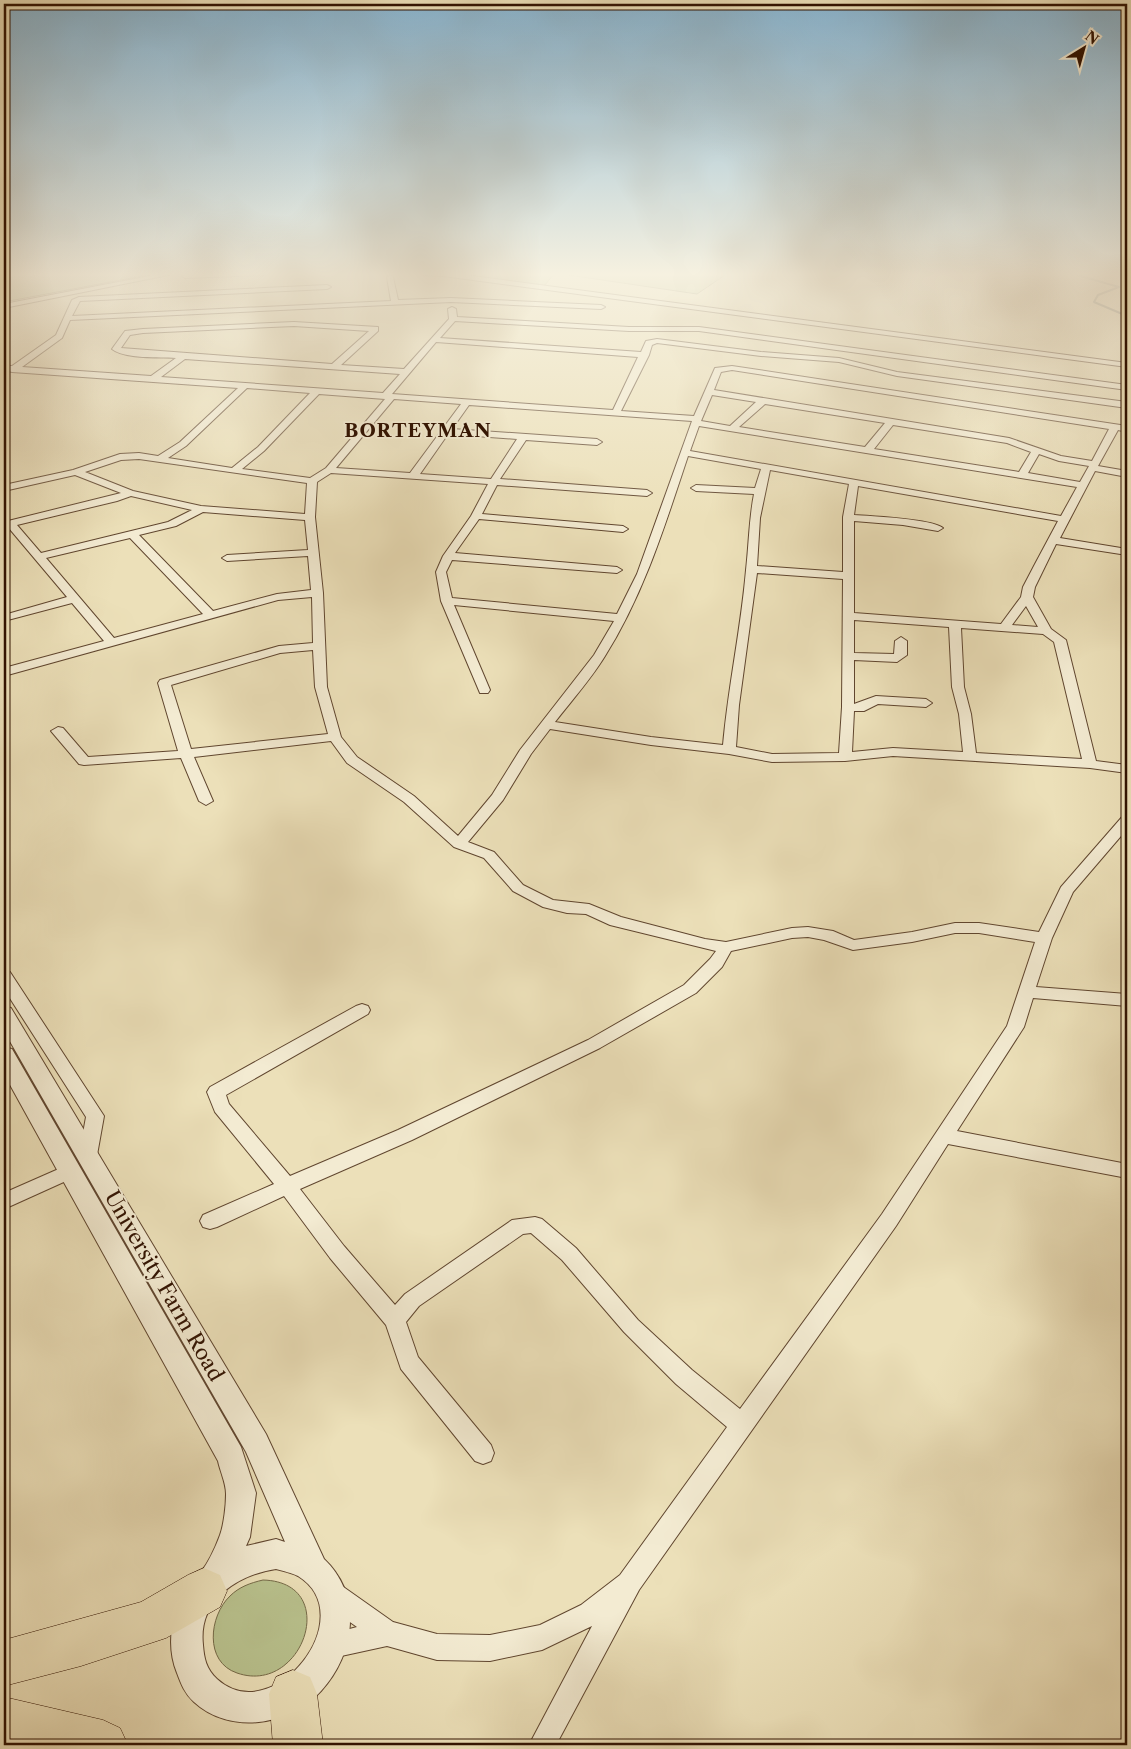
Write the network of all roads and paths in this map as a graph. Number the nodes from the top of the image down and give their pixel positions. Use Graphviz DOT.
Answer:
graph roads {
  1 [pos="34,355"];
  2 [pos="163,355"];
  3 [pos="347,355"];
  4 [pos="421,355"];
  5 [pos="640,355"];
  6 [pos="645,355"];
  7 [pos="769,355"];
  8 [pos="888,355"];
  9 [pos="1050,355"];
  10 [pos="185,356"];
  11 [pos="1127,365"];
  12 [pos="334,367"];
  13 [pos="4,368"];
  14 [pos="14,369"];
  15 [pos="405,372"];
  16 [pos="4,374"];
  17 [pos="153,379"];
  18 [pos="245,386"];
  19 [pos="1127,387"];
  20 [pos="317,391"];
  21 [pos="709,392"];
  22 [pos="388,396"];
  23 [pos="763,401"];
  24 [pos="467,402"];
  25 [pos="1127,404"];
  26 [pos="616,412"];
  27 [pos="696,421"];
  28 [pos="891,422"];
  29 [pos="1115,427"];
  30 [pos="733,428"];
  31 [pos="1127,429"];
  32 [pos="445,431"];
  33 [pos="524,437"];
  34 [pos="596,442"];
  35 [pos="868,450"];
  36 [pos="1036,450"];
  37 [pos="686,453"];
  38 [pos="160,459"];
  39 [pos="1093,466"];
  40 [pos="766,467"];
  41 [pos="329,470"];
  42 [pos="234,471"];
  43 [pos="76,472"];
  44 [pos="1127,474"];
  45 [pos="1022,475"];
  46 [pos="413,476"];
  47 [pos="312,481"];
  48 [pos="494,482"];
  49 [pos="854,482"];
  50 [pos="1082,485"];
  51 [pos="4,488"];
  52 [pos="696,488"];
  53 [pos="760,491"];
  54 [pos="130,493"];
  55 [pos="647,493"];
  56 [pos="201,509"];
  57 [pos="476,516"];
  58 [pos="310,517"];
  59 [pos="848,517"];
  60 [pos="1064,519"];
  61 [pos="7,524"];
  62 [pos="938,528"];
  63 [pos="623,529"];
  64 [pos="132,534"];
  65 [pos="1054,540"];
  66 [pos="1127,552"];
  67 [pos="313,553"];
  68 [pos="448,556"];
  69 [pos="38,557"];
  70 [pos="227,558"];
  71 [pos="752,569"];
  72 [pos="616,570"];
  73 [pos="849,576"];
  74 [pos="317,593"];
  75 [pos="1027,597"];
  76 [pos="74,599"];
  77 [pos="447,601"];
  78 [pos="209,614"];
  79 [pos="849,616"];
  80 [pos="4,618"];
  81 [pos="621,618"];
  82 [pos="955,624"];
  83 [pos="1005,627"];
  84 [pos="1046,631"];
  85 [pos="901,641"];
  86 [pos="111,642"];
  87 [pos="319,646"];
  88 [pos="849,656"];
  89 [pos="4,672"];
  90 [pos="484,690"];
  91 [pos="926,703"];
  92 [pos="848,707"];
  93 [pos="546,725"];
  94 [pos="58,731"];
  95 [pos="335,737"];
  96 [pos="729,750"];
  97 [pos="186,754"];
  98 [pos="970,756"];
  99 [pos="845,757"];
  100 [pos="1090,764"];
  101 [pos="1127,769"];
  102 [pos="206,801"];
  103 [pos="1123,829"];
  104 [pos="459,844"];
  105 [pos="1044,938"];
  106 [pos="726,947"];
  107 [pos="4,976"];
  108 [pos="1027,992"];
  109 [pos="1127,1000"];
  110 [pos="362,1010"];
  111 [pos="4,1013"];
  112 [pos="4,1055"];
  113 [pos="943,1136"];
  114 [pos="79,1163"];
  115 [pos="1127,1172"];
  116 [pos="287,1186"];
  117 [pos="4,1201"];
  118 [pos="210,1221"];
  119 [pos="395,1320"];
  120 [pos="741,1424"];
  121 [pos="483,1453"];
  122 [pos="312,1566"];
  123 [pos="630,1581"];
  124 [pos="209,1585"];
  125 [pos="332,1594"];
  126 [pos="387,1633"];
  127 [pos="332,1644"];
  128 [pos="4,1663"];
  129 [pos="294,1694"];
  130 [pos="4,1721"];
  131 [pos="103,1745"];
  132 [pos="298,1745"];
  133 [pos="542,1745"];
  1 -- 14 [label="street"];
  2 -- 10 [label="street"];
  3 -- 12 [label="street"];
  4 -- 15 [label="street"];
  5 -- 6 [label="street"];
  6 -- 26 [label="street"];
  7 -- 25 [label="street"];
  8 -- 19 [label="street"];
  9 -- 11 [label="street"];
  10 -- 12 [label="street"];
  10 -- 17 [label="street"];
  12 -- 15 [label="street"];
  13 -- 14 [label="street"];
  14 -- 16 [label="street"];
  14 -- 17 [label="street"];
  15 -- 22 [label="street"];
  17 -- 18 [label="street"];
  18 -- 20 [label="street"];
  18 -- 38 [label="street"];
  20 -- 22 [label="street"];
  20 -- 42 [label="street"];
  21 -- 23 [label="street"];
  21 -- 27 [label="street"];
  21 -- 29 [label="street"];
  22 -- 24 [label="street"];
  22 -- 41 [label="street"];
  23 -- 28 [label="street"];
  23 -- 30 [label="street"];
  24 -- 26 [label="street"];
  24 -- 32 [label="street"];
  26 -- 27 [label="street"];
  27 -- 30 [label="street"];
  27 -- 37 [label="street"];
  28 -- 35 [label="street"];
  28 -- 36 [label="street"];
  29 -- 31 [label="street"];
  29 -- 39 [label="street"];
  30 -- 35 [label="street"];
  32 -- 33 [label="street"];
  32 -- 46 [label="street"];
  33 -- 34 [label="street"];
  33 -- 48 [label="street"];
  35 -- 45 [label="street"];
  36 -- 39 [label="street"];
  36 -- 45 [label="street"];
  37 -- 40 [label="street"];
  37 -- 81 [label="street"];
  38 -- 42 [label="street"];
  38 -- 43 [label="street"];
  39 -- 44 [label="street"];
  39 -- 50 [label="street"];
  40 -- 49 [label="street"];
  40 -- 53 [label="street"];
  41 -- 46 [label="street"];
  41 -- 47 [label="street"];
  42 -- 47 [label="street"];
  43 -- 51 [label="street"];
  43 -- 54 [label="street"];
  45 -- 50 [label="street"];
  46 -- 48 [label="street"];
  47 -- 58 [label="street"];
  48 -- 55 [label="street"];
  48 -- 57 [label="street"];
  49 -- 59 [label="street"];
  49 -- 60 [label="street"];
  50 -- 60 [label="street"];
  52 -- 53 [label="street"];
  53 -- 71 [label="street"];
  54 -- 56 [label="street"];
  54 -- 61 [label="street"];
  56 -- 58 [label="street"];
  56 -- 64 [label="street"];
  57 -- 63 [label="street"];
  57 -- 68 [label="street"];
  58 -- 67 [label="street"];
  59 -- 62 [label="street"];
  59 -- 73 [label="street"];
  60 -- 65 [label="street"];
  61 -- 69 [label="street"];
  64 -- 69 [label="street"];
  64 -- 78 [label="street"];
  65 -- 66 [label="street"];
  65 -- 75 [label="street"];
  67 -- 70 [label="street"];
  67 -- 74 [label="street"];
  68 -- 72 [label="street"];
  68 -- 77 [label="street"];
  69 -- 76 [label="street"];
  71 -- 73 [label="street"];
  71 -- 96 [label="street"];
  73 -- 79 [label="street"];
  74 -- 78 [label="street"];
  74 -- 87 [label="street"];
  75 -- 83 [label="street"];
  75 -- 84 [label="street"];
  76 -- 80 [label="street"];
  76 -- 86 [label="street"];
  77 -- 81 [label="street"];
  77 -- 90 [label="street"];
  78 -- 86 [label="street"];
  79 -- 82 [label="street"];
  79 -- 88 [label="street"];
  81 -- 93 [label="street"];
  82 -- 83 [label="street"];
  82 -- 98 [label="street"];
  83 -- 84 [label="street"];
  84 -- 100 [label="street"];
  85 -- 88 [label="street"];
  86 -- 89 [label="street"];
  87 -- 95 [label="street"];
  87 -- 97 [label="street"];
  88 -- 92 [label="street"];
  91 -- 92 [label="street"];
  92 -- 99 [label="street"];
  93 -- 96 [label="street"];
  93 -- 104 [label="street"];
  94 -- 97 [label="street"];
  95 -- 97 [label="street"];
  95 -- 104 [label="street"];
  96 -- 99 [label="street"];
  97 -- 102 [label="street"];
  98 -- 99 [label="street"];
  98 -- 100 [label="street"];
  100 -- 101 [label="street"];
  103 -- 105 [label="street"];
  104 -- 106 [label="street"];
  105 -- 106 [label="street"];
  105 -- 108 [label="street"];
  106 -- 116 [label="street"];
  107 -- 114 [label="street"];
  108 -- 109 [label="street"];
  108 -- 113 [label="street"];
  110 -- 116 [label="street"];
  111 -- 114 [label="street, University Farm Road"];
  112 -- 114 [label="street, University Farm Road"];
  113 -- 115 [label="street"];
  113 -- 120 [label="street"];
  114 -- 117 [label="street"];
  114 -- 122 [label="street, University Farm Road"];
  114 -- 124 [label="street, University Farm Road"];
  116 -- 118 [label="street"];
  116 -- 119 [label="street"];
  119 -- 120 [label="street"];
  119 -- 121 [label="street"];
  120 -- 123 [label="street"];
  122 -- 124 [label="street"];
  122 -- 125 [label="street"];
  123 -- 126 [label="street"];
  123 -- 133 [label="street"];
  124 -- 128 [label="highway"];
  124 -- 129 [label="street"];
  125 -- 126 [label="street"];
  125 -- 127 [label="street"];
  126 -- 127 [label="street"];
  127 -- 129 [label="street"];
  129 -- 132 [label="highway"];
  130 -- 131 [label="highway"];
}
